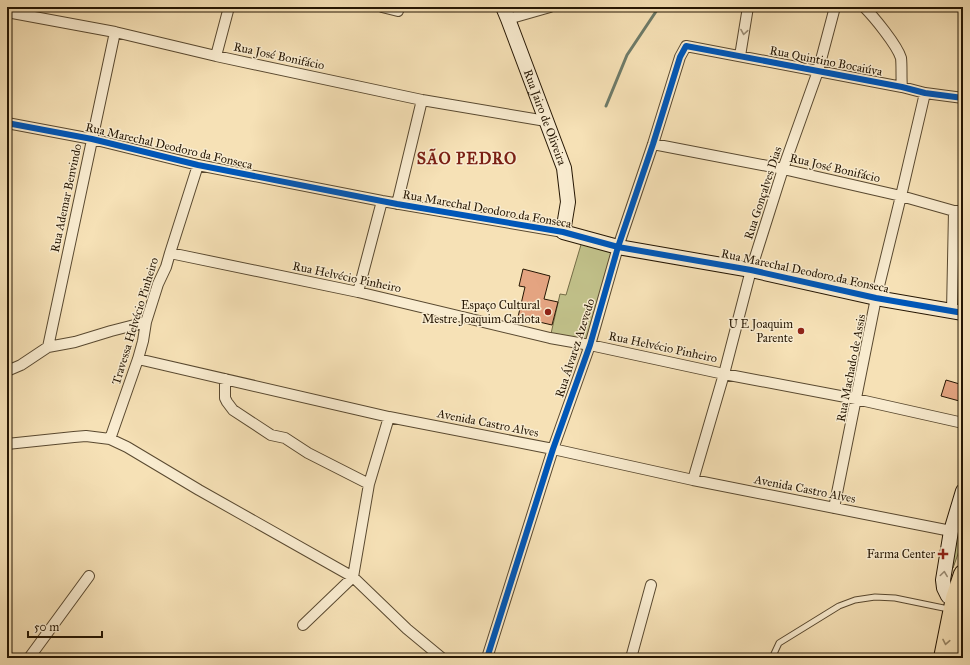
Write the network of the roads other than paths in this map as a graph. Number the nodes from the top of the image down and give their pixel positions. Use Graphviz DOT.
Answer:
graph roads {
  1 [pos="229,7"];
  2 [pos="382,7"];
  3 [pos="550,7"];
  4 [pos="748,7"];
  5 [pos="835,7"];
  6 [pos="864,7"];
  7 [pos="398,11"];
  8 [pos="7,12"];
  9 [pos="506,13"];
  10 [pos="115,32"];
  11 [pos="686,46"];
  12 [pos="216,56"];
  13 [pos="740,56"];
  14 [pos="818,71"];
  15 [pos="902,87"];
  16 [pos="925,93"];
  17 [pos="963,98"];
  18 [pos="422,100"];
  19 [pos="546,121"];
  20 [pos="7,123"];
  21 [pos="92,139"];
  22 [pos="654,144"];
  23 [pos="198,165"];
  24 [pos="783,169"];
  25 [pos="901,196"];
  26 [pos="382,201"];
  27 [pos="396,204"];
  28 [pos="958,211"];
  29 [pos="563,232"];
  30 [pos="618,247"];
  31 [pos="170,253"];
  32 [pos="751,270"];
  33 [pos="358,292"];
  34 [pos="876,298"];
  35 [pos="957,312"];
  36 [pos="146,322"];
  37 [pos="590,345"];
  38 [pos="48,347"];
  39 [pos="138,359"];
  40 [pos="7,371"];
  41 [pos="724,374"];
  42 [pos="225,379"];
  43 [pos="856,399"];
  44 [pos="389,417"];
  45 [pos="963,423"];
  46 [pos="110,439"];
  47 [pos="7,444"];
  48 [pos="553,449"];
  49 [pos="694,480"];
  50 [pos="369,484"];
  51 [pos="963,491"];
  52 [pos="834,508"];
  53 [pos="951,531"];
  54 [pos="963,574"];
  55 [pos="89,576"];
  56 [pos="353,577"];
  57 [pos="651,585"];
  58 [pos="959,609"];
  59 [pos="304,625"];
  60 [pos="29,658"];
  61 [pos="442,658"];
  62 [pos="486,658"];
  63 [pos="631,658"];
  64 [pos="772,658"];
  65 [pos="943,658"];
  66 [pos="957,658"];
  1 -- 12 [label="street"];
  2 -- 7 [label="street"];
  3 -- 9 [label="street"];
  4 -- 13 [label="street, one-way"];
  5 -- 14 [label="street, Rua Gonçalves Dias"];
  6 -- 15 [label="street"];
  8 -- 10 [label="street, Rua José Bonifácio"];
  9 -- 19 [label="street, Rua Jairo de Oliveira"];
  10 -- 12 [label="street, Rua José Bonifácio"];
  10 -- 21 [label="street, Rua Ademar Benvindo"];
  11 -- 13 [label="street, Rua Quintino Bocaiúva"];
  11 -- 22 [label="street, Rua Álvarez Azevedo"];
  12 -- 18 [label="street, Rua José Bonifácio"];
  13 -- 14 [label="street, Rua Quintino Bocaiúva"];
  14 -- 15 [label="street, Rua Quintino Bocaiúva"];
  14 -- 24 [label="street, Rua Gonçalves Dias"];
  15 -- 16 [label="street, Rua Quintino Bocaiúva"];
  16 -- 17 [label="street, Rua Quintino Bocaiúva"];
  16 -- 25 [label="street, Rua Machado de Assis"];
  18 -- 19 [label="street, Rua José Bonifácio"];
  18 -- 27 [label="street"];
  19 -- 29 [label="street, Rua Jairo de Oliveira"];
  20 -- 21 [label="street, Rua Marechal Deodoro da Fonseca"];
  21 -- 23 [label="street, Rua Marechal Deodoro da Fonseca"];
  21 -- 38 [label="street, Rua Ademar Benvindo"];
  22 -- 24 [label="street, Rua José Bonifácio"];
  22 -- 30 [label="street, Rua Álvarez Azevedo"];
  23 -- 26 [label="street, Rua Marechal Deodoro da Fonseca"];
  23 -- 31 [label="street, Travessa Helvécio Pinheiro"];
  24 -- 25 [label="street, Rua José Bonifácio"];
  24 -- 32 [label="street, Rua Gonçalves Dias"];
  25 -- 28 [label="street, Rua José Bonifácio"];
  25 -- 34 [label="street, Rua Machado de Assis"];
  26 -- 27 [label="street, Rua Marechal Deodoro da Fonseca"];
  26 -- 33 [label="street"];
  27 -- 29 [label="street, Rua Marechal Deodoro da Fonseca"];
  28 -- 35 [label="street"];
  29 -- 30 [label="street, Rua Marechal Deodoro da Fonseca"];
  30 -- 32 [label="street, Rua Marechal Deodoro da Fonseca"];
  30 -- 37 [label="street, Rua Álvarez Azevedo"];
  31 -- 33 [label="street, Rua Helvécio Pinheiro"];
  31 -- 36 [label="street, Travessa Helvécio Pinheiro"];
  32 -- 34 [label="street, Rua Marechal Deodoro da Fonseca"];
  32 -- 41 [label="street, Rua Gonçalves Dias"];
  33 -- 37 [label="street, Rua Helvécio Pinheiro"];
  34 -- 35 [label="street, Rua Marechal Deodoro da Fonseca"];
  34 -- 43 [label="street, Rua Machado de Assis"];
  36 -- 38 [label="street"];
  36 -- 39 [label="street, Travessa Helvécio Pinheiro"];
  37 -- 41 [label="street, Rua Helvécio Pinheiro"];
  37 -- 48 [label="street, Rua Álvarez Azevedo"];
  38 -- 40 [label="street"];
  39 -- 42 [label="street, Avenida Castro Alves"];
  39 -- 46 [label="street, Travessa Helvécio Pinheiro"];
  41 -- 43 [label="street, Rua Helvécio Pinheiro"];
  41 -- 49 [label="street, Rua Gonçalves Dias"];
  42 -- 44 [label="street, Avenida Castro Alves"];
  42 -- 50 [label="street"];
  43 -- 45 [label="street, Rua Helvécio Pinheiro"];
  43 -- 52 [label="street, Rua Machado de Assis"];
  44 -- 48 [label="street, Avenida Castro Alves"];
  44 -- 50 [label="street"];
  46 -- 47 [label="street"];
  46 -- 56 [label="street"];
  48 -- 49 [label="street, Avenida Castro Alves"];
  48 -- 62 [label="street, Rua Álvarez Azevedo"];
  49 -- 52 [label="street, Avenida Castro Alves"];
  50 -- 56 [label="street"];
  51 -- 53 [label="street"];
  52 -- 53 [label="street, Avenida Castro Alves"];
  58 -- 53 [label="street, one-way"];
  54 -- 58 [label="highway"];
  55 -- 60 [label="street"];
  56 -- 59 [label="street"];
  56 -- 61 [label="street"];
  57 -- 63 [label="street"];
  58 -- 64 [label="lane"];
  58 -- 65 [label="highway, one-way"];
  58 -- 66 [label="highway"];
}
